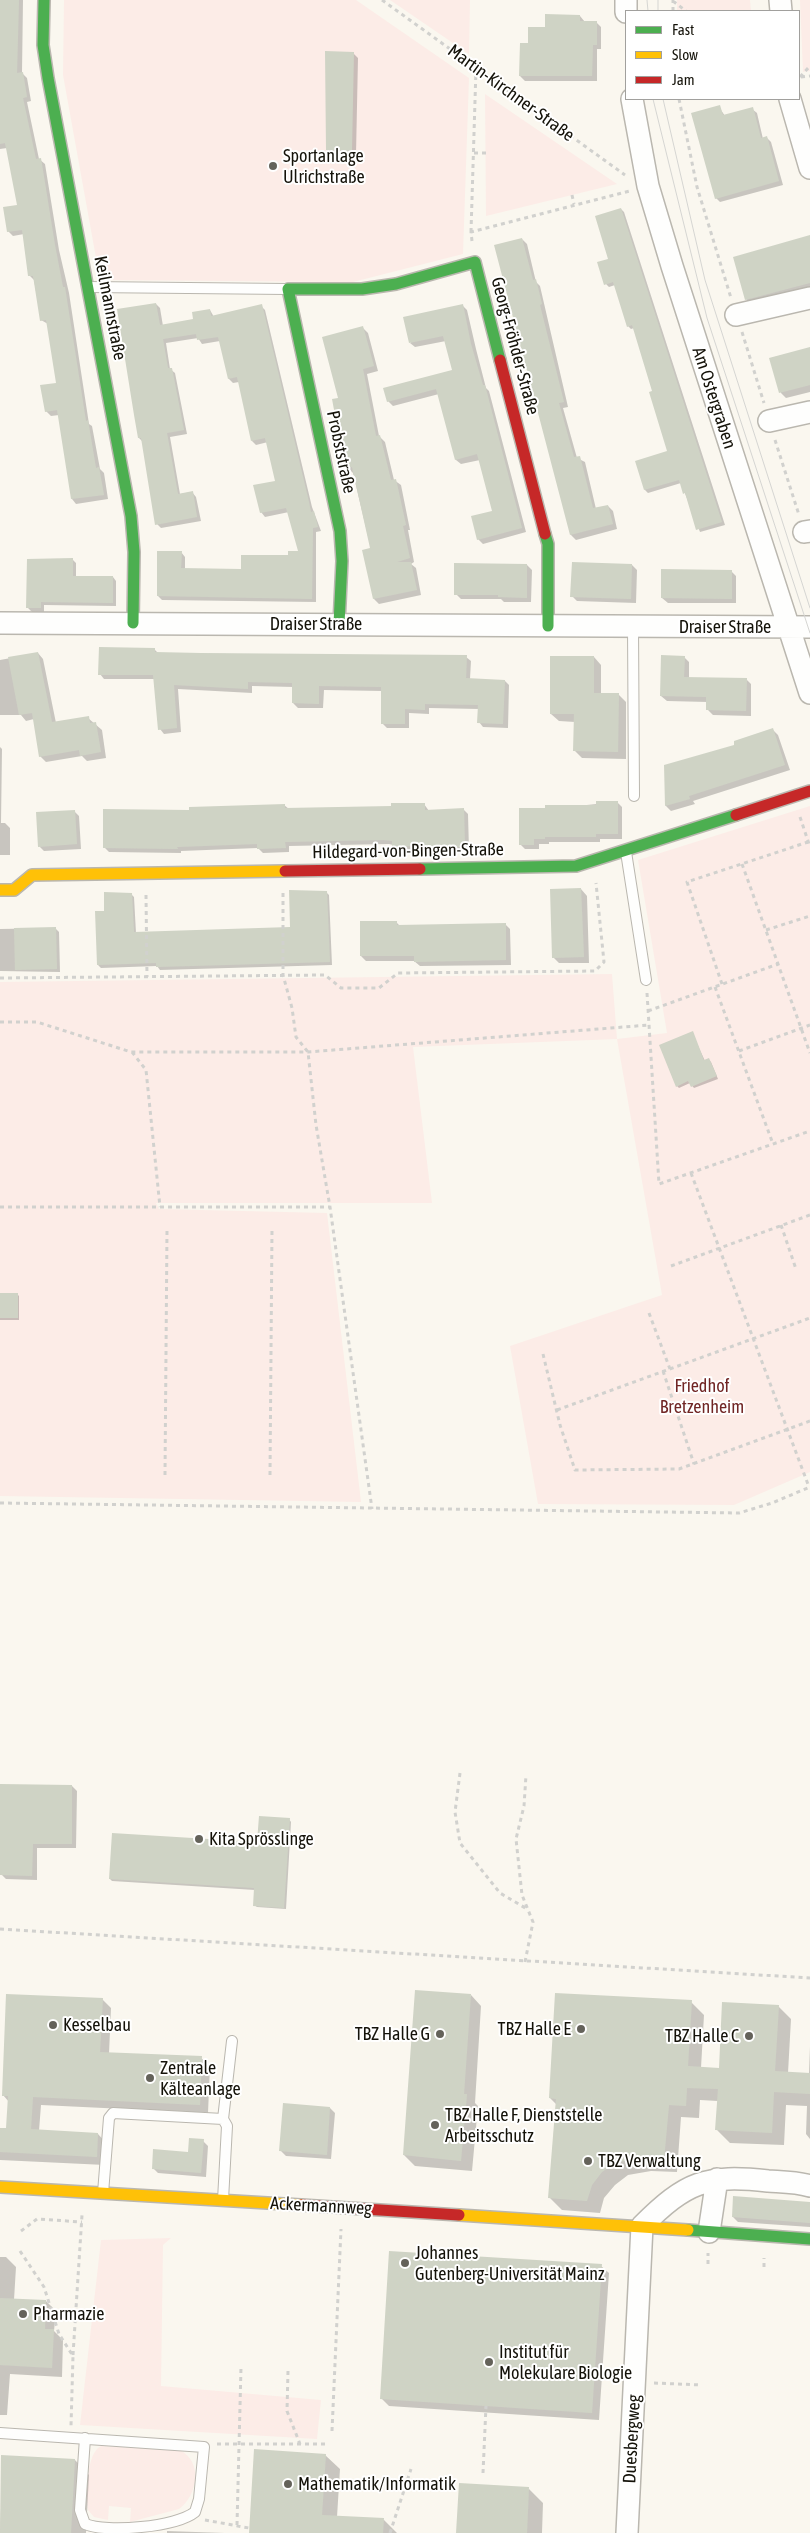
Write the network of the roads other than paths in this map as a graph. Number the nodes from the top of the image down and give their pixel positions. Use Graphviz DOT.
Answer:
graph roads {
  1 [pos="44,0"];
  2 [pos="632,100"];
  3 [pos="790,100"];
  4 [pos="810,168"];
  5 [pos="88,287"];
  6 [pos="288,288"];
  7 [pos="810,298"];
  8 [pos="736,315"];
  9 [pos="810,412"];
  10 [pos="769,421"];
  11 [pos="0,623"];
  12 [pos="132,624"];
  13 [pos="338,624"];
  14 [pos="548,626"];
  15 [pos="633,626"];
  16 [pos="788,627"];
  17 [pos="810,627"];
  18 [pos="810,693"];
  19 [pos="810,790"];
  20 [pos="634,796"];
  21 [pos="626,851"];
  22 [pos="0,890"];
  23 [pos="646,980"];
  24 [pos="232,2041"];
  25 [pos="224,2119"];
  26 [pos="717,2179"];
  27 [pos="810,2186"];
  28 [pos="0,2187"];
  29 [pos="103,2193"];
  30 [pos="223,2200"];
  31 [pos="642,2226"];
  32 [pos="709,2232"];
  33 [pos="810,2239"];
  34 [pos="0,2432"];
  35 [pos="85,2438"];
  36 [pos="627,2533"];
  1 -- 5 [label="street, Keilmannstraße"];
  2 -- 16 [label="street, Am Ostergraben"];
  3 -- 4 [label="street"];
  5 -- 6 [label="lane"];
  5 -- 12 [label="street, Keilmannstraße"];
  6 -- 13 [label="street, Probststraße"];
  6 -- 14 [label="street, Georg-Fröhder-Straße"];
  7 -- 8 [label="street"];
  9 -- 10 [label="street"];
  11 -- 12 [label="street, Draiser Straße"];
  12 -- 13 [label="street, Draiser Straße"];
  13 -- 14 [label="street, Draiser Straße"];
  14 -- 15 [label="street, Draiser Straße"];
  15 -- 16 [label="street, Draiser Straße"];
  15 -- 20 [label="lane"];
  16 -- 17 [label="street, Draiser Straße"];
  16 -- 18 [label="street, Am Ostergraben"];
  19 -- 21 [label="street, Hildegard-von-Bingen-Straße"];
  21 -- 22 [label="street, Hildegard-von-Bingen-Straße"];
  21 -- 23 [label="lane"];
  24 -- 25 [label="lane"];
  25 -- 29 [label="lane"];
  25 -- 30 [label="lane"];
  26 -- 27 [label="street"];
  26 -- 31 [label="street"];
  26 -- 32 [label="street"];
  28 -- 29 [label="street, Ackermannweg"];
  29 -- 30 [label="street, Ackermannweg"];
  30 -- 31 [label="street, Ackermannweg"];
  31 -- 32 [label="street, Ackermannweg"];
  31 -- 36 [label="street, Duesbergweg"];
  32 -- 33 [label="street, Ackermannweg"];
  34 -- 35 [label="lane"];
  35 -- 35 [label="lane"];
}
